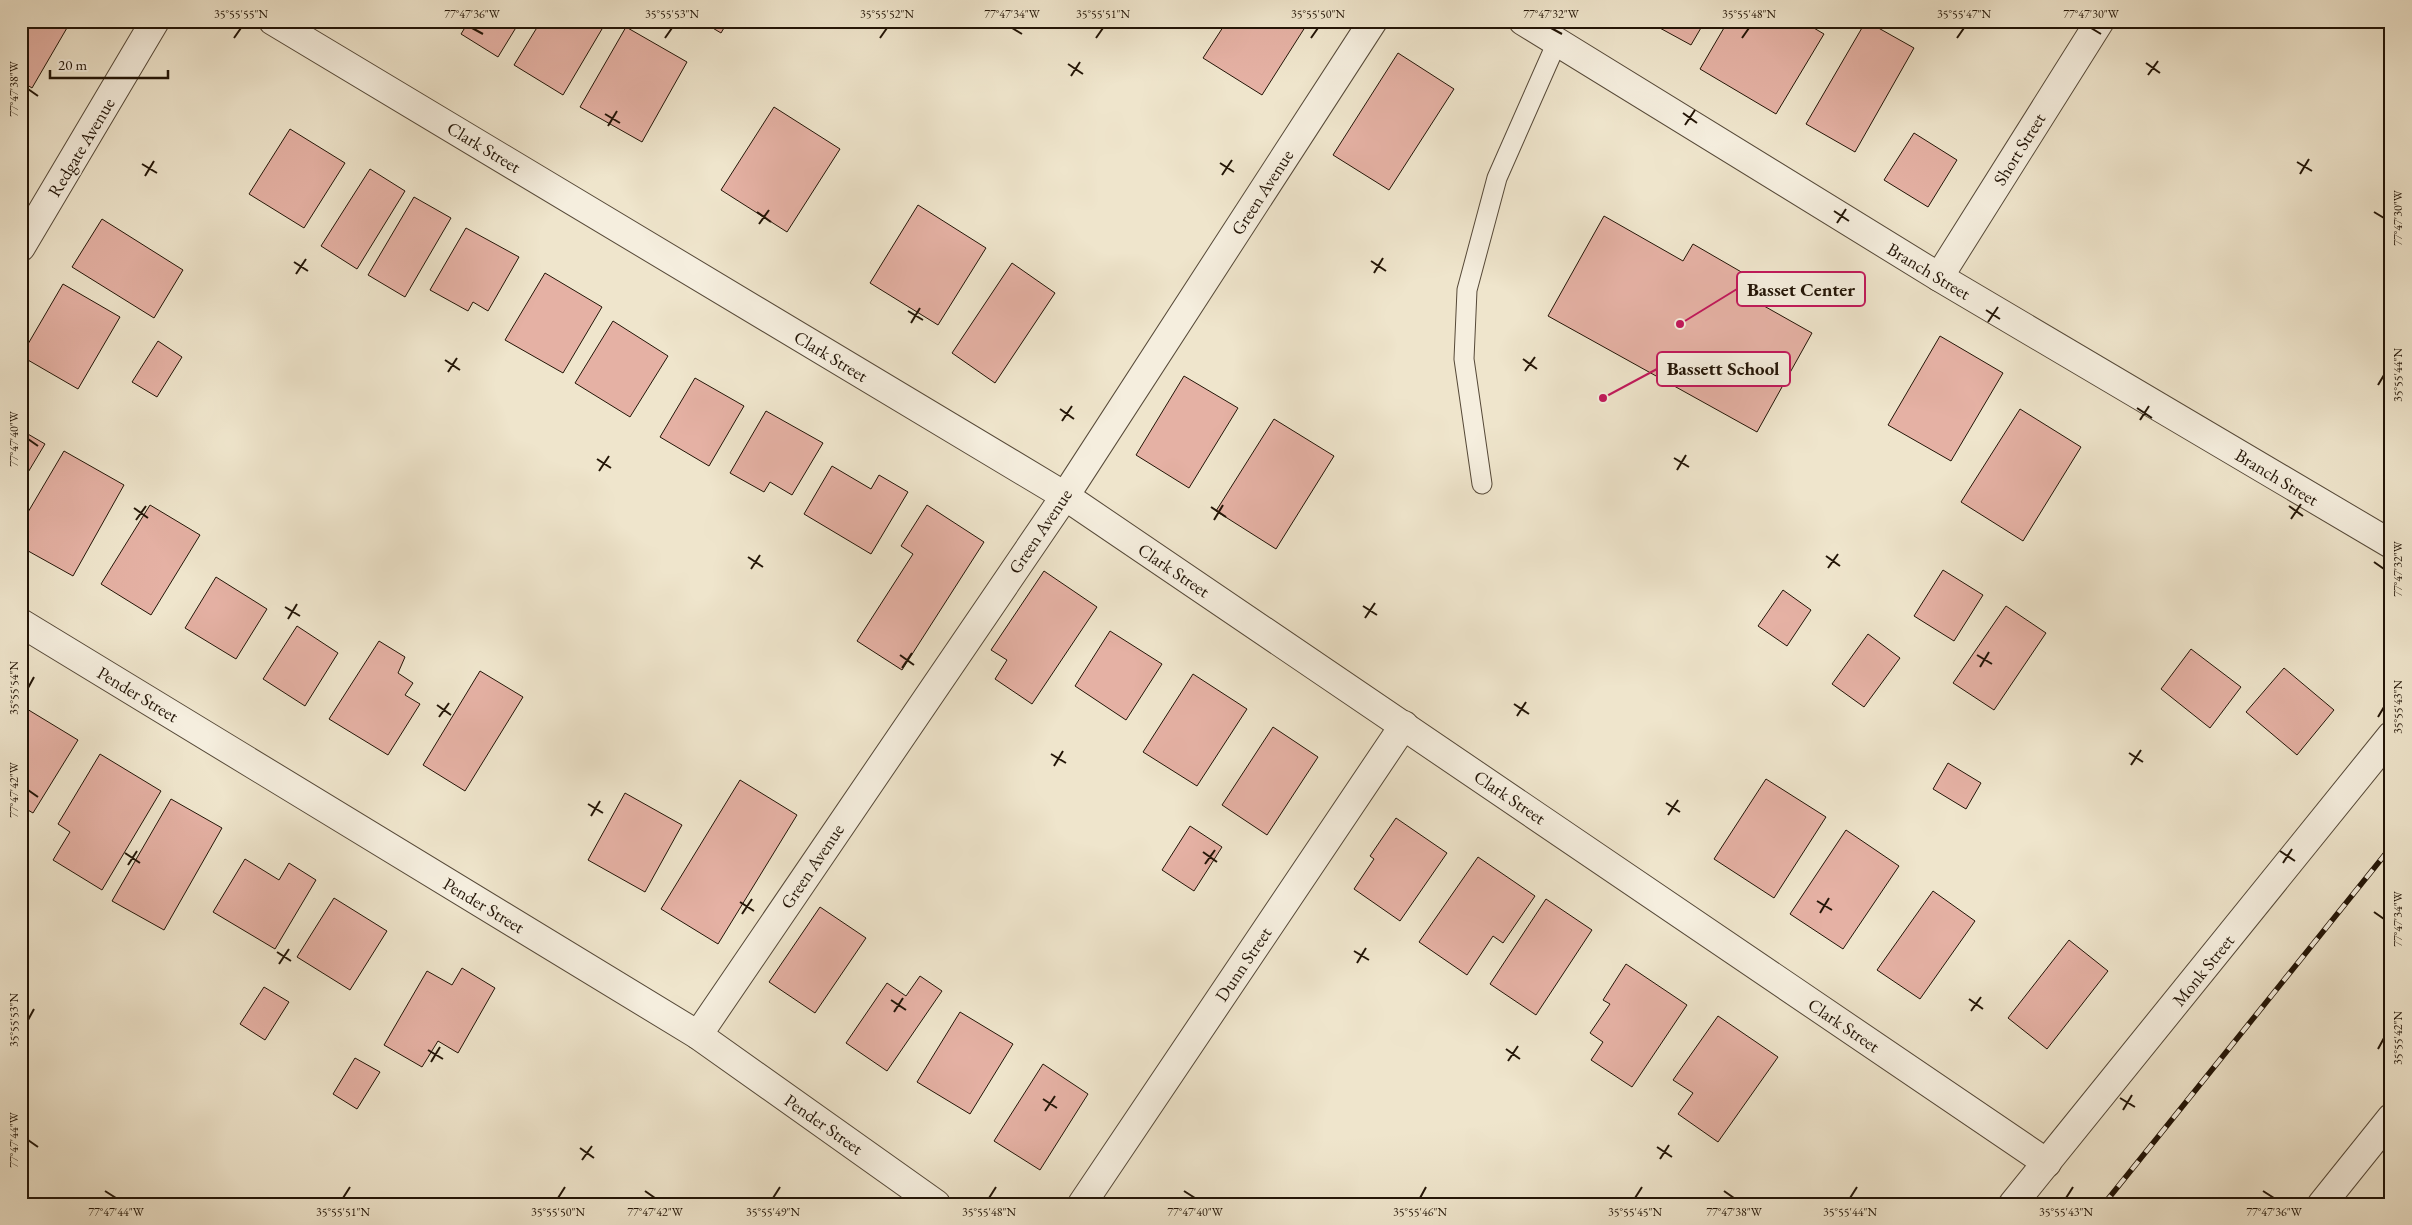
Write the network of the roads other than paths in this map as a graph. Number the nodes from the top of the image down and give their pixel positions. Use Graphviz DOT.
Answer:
graph roads {
  1 [pos="155,21"];
  2 [pos="273,21"];
  3 [pos="1373,21"];
  4 [pos="1522,21"];
  5 [pos="2100,21"];
  6 [pos="1557,42"];
  7 [pos="21,247"];
  8 [pos="1939,277"];
  9 [pos="1482,484"];
  10 [pos="1064,496"];
  11 [pos="2391,544"];
  12 [pos="21,623"];
  13 [pos="1404,725"];
  14 [pos="2391,736"];
  15 [pos="698,1034"];
  16 [pos="2391,1118"];
  17 [pos="2047,1164"];
  18 [pos="936,1204"];
  19 [pos="1082,1204"];
  20 [pos="2013,1204"];
  21 [pos="2322,1204"];
  1 -- 7 [label="street, Redgate Avenue"];
  2 -- 10 [label="street, Clark Street"];
  3 -- 10 [label="street, Green Avenue"];
  4 -- 6 [label="street, Branch Street"];
  5 -- 8 [label="street, Short Street"];
  6 -- 8 [label="street, Branch Street"];
  6 -- 9 [label="lane"];
  8 -- 11 [label="street, Branch Street"];
  10 -- 13 [label="street, Clark Street"];
  10 -- 15 [label="street, Green Avenue"];
  12 -- 15 [label="street, Pender Street"];
  13 -- 17 [label="street, Clark Street"];
  13 -- 19 [label="street, Dunn Street"];
  14 -- 17 [label="street, Monk Street"];
  15 -- 18 [label="street, Pender Street"];
  16 -- 21 [label="street"];
  17 -- 20 [label="street, Monk Street"];
}
